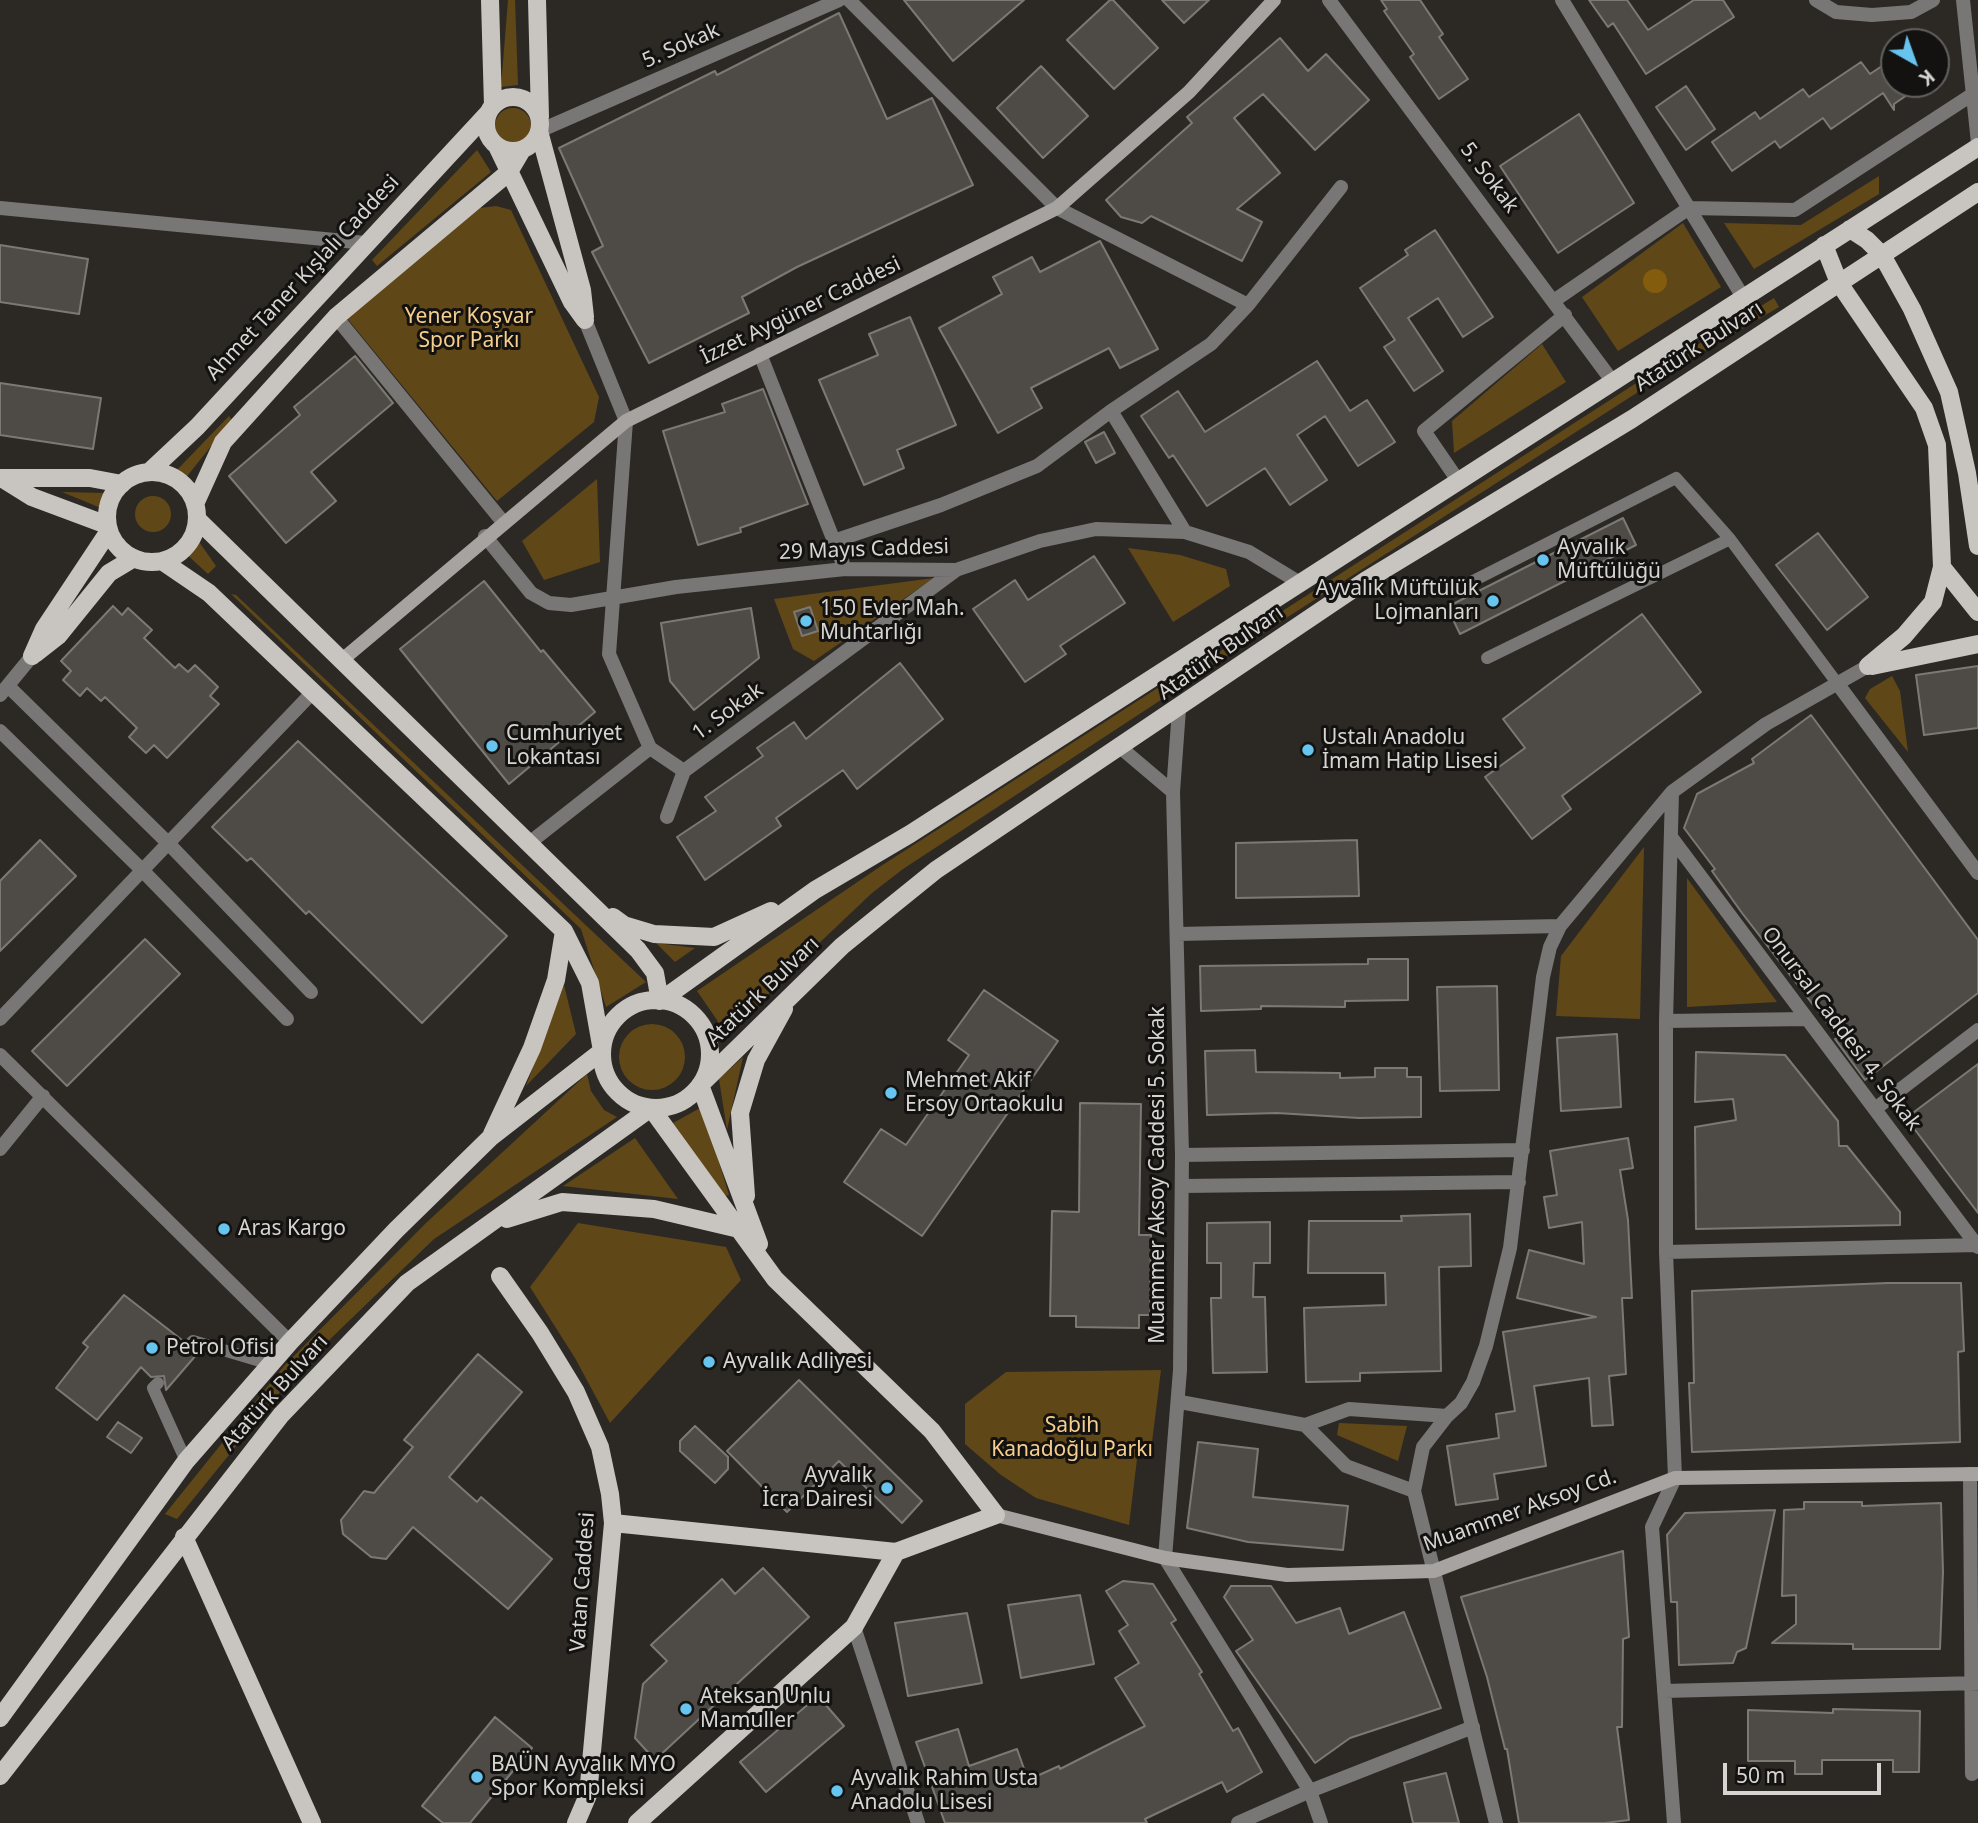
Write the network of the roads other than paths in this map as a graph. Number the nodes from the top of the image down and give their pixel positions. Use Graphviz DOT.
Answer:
graph roads {
  1 [pos="490,0"];
  2 [pos="537,0"];
  3 [pos="839,0"];
  4 [pos="849,0"];
  5 [pos="1274,0"];
  6 [pos="1329,0"];
  7 [pos="1562,0"];
  8 [pos="1816,0"];
  9 [pos="1933,0"];
  10 [pos="1963,0"];
  11 [pos="1973,94"];
  12 [pos="491,110"];
  13 [pos="540,126"];
  14 [pos="1978,145"];
  15 [pos="497,146"];
  16 [pos="522,150"];
  17 [pos="509,172"];
  18 [pos="1341,187"];
  19 [pos="1978,192"];
  20 [pos="0,208"];
  21 [pos="1057,208"];
  22 [pos="1689,208"];
  23 [pos="1850,229"];
  24 [pos="366,243"];
  25 [pos="1824,245"];
  26 [pos="1882,255"];
  27 [pos="1839,283"];
  28 [pos="1743,297"];
  29 [pos="1555,300"];
  30 [pos="1248,306"];
  31 [pos="1565,315"];
  32 [pos="336,317"];
  33 [pos="585,320"];
  34 [pos="760,354"];
  35 [pos="1613,382"];
  36 [pos="1111,411"];
  37 [pos="626,421"];
  38 [pos="1973,470"];
  39 [pos="149,472"];
  40 [pos="1,479"];
  41 [pos="1460,482"];
  42 [pos="121,484"];
  43 [pos="196,512"];
  44 [pos="503,522"];
  45 [pos="108,528"];
  46 [pos="1185,531"];
  47 [pos="485,536"];
  48 [pos="1730,539"];
  49 [pos="834,541"];
  50 [pos="1978,547"];
  51 [pos="134,558"];
  52 [pos="162,561"];
  53 [pos="1942,567"];
  54 [pos="845,569"];
  55 [pos="956,570"];
  56 [pos="1300,583"];
  57 [pos="1469,583"];
  58 [pos="1978,594"];
  59 [pos="611,597"];
  60 [pos="1978,612"];
  61 [pos="1978,644"];
  62 [pos="32,656"];
  63 [pos="1487,657"];
  64 [pos="342,660"];
  65 [pos="1868,666"];
  66 [pos="1837,683"];
  67 [pos="4,691"];
  68 [pos="312,692"];
  69 [pos="1179,709"];
  70 [pos="0,732"];
  71 [pos="650,748"];
  72 [pos="1121,748"];
  73 [pos="684,771"];
  74 [pos="1173,792"];
  75 [pos="1672,792"];
  76 [pos="667,817"];
  77 [pos="1671,837"];
  78 [pos="168,843"];
  79 [pos="527,844"];
  80 [pos="141,869"];
  81 [pos="1978,873"];
  82 [pos="561,877"];
  83 [pos="816,890"];
  84 [pos="1560,926"];
  85 [pos="564,931"];
  86 [pos="1177,934"];
  87 [pos="794,991"];
  88 [pos="311,992"];
  89 [pos="660,1000"];
  90 [pos="0,1019"];
  91 [pos="287,1019"];
  92 [pos="1807,1019"];
  93 [pos="1666,1021"];
  94 [pos="1978,1030"];
  95 [pos="602,1051"];
  96 [pos="0,1055"];
  97 [pos="700,1085"];
  98 [pos="43,1096"];
  99 [pos="650,1108"];
  100 [pos="1875,1108"];
  101 [pos="490,1138"];
  102 [pos="0,1149"];
  103 [pos="1523,1150"];
  104 [pos="1182,1154"];
  105 [pos="1519,1182"];
  106 [pos="1182,1186"];
  107 [pos="491,1224"];
  108 [pos="743,1225"];
  109 [pos="1978,1246"];
  110 [pos="1666,1252"];
  111 [pos="500,1276"];
  112 [pos="290,1342"];
  113 [pos="188,1346"];
  114 [pos="270,1364"];
  115 [pos="158,1383"];
  116 [pos="1180,1402"];
  117 [pos="1447,1416"];
  118 [pos="1305,1425"];
  119 [pos="186,1461"];
  120 [pos="1974,1474"];
  121 [pos="1675,1478"];
  122 [pos="1414,1491"];
  123 [pos="996,1515"];
  124 [pos="613,1523"];
  125 [pos="184,1537"];
  126 [pos="896,1552"];
  127 [pos="1165,1558"];
  128 [pos="1434,1571"];
  129 [pos="854,1627"];
  130 [pos="1974,1683"];
  131 [pos="1664,1690"];
  132 [pos="0,1718"];
  133 [pos="1473,1727"];
  134 [pos="1972,1774"];
  135 [pos="0,1776"];
  136 [pos="1310,1791"];
  137 [pos="313,1823"];
  138 [pos="576,1823"];
  139 [pos="636,1823"];
  140 [pos="918,1823"];
  141 [pos="1238,1823"];
  142 [pos="1321,1823"];
  143 [pos="1496,1823"];
  144 [pos="1674,1823"];
  1 -- 12 [label="main road"];
  2 -- 13 [label="main road"];
  3 -- 13 [label="street, 5. Sokak"];
  4 -- 21 [label="street"];
  5 -- 21 [label="street, İzzet Aygüner Caddesi"];
  6 -- 29 [label="street, 5. Sokak"];
  7 -- 22 [label="street"];
  8 -- 9 [label="street"];
  10 -- 11 [label="street"];
  11 -- 14 [label="street"];
  11 -- 22 [label="street"];
  12 -- 13 [label="main road"];
  12 -- 15 [label="main road"];
  12 -- 24 [label="main road, Ahmet Taner Kışlalı Caddesi"];
  13 -- 16 [label="main road"];
  13 -- 33 [label="main road"];
  14 -- 23 [label="main road, Atatürk Bulvarı"];
  15 -- 16 [label="main road"];
  15 -- 17 [label="main road"];
  16 -- 17 [label="main road"];
  17 -- 32 [label="main road"];
  17 -- 33 [label="main road"];
  18 -- 30 [label="street"];
  19 -- 26 [label="main road, Atatürk Bulvarı"];
  20 -- 24 [label="street"];
  21 -- 30 [label="street"];
  21 -- 34 [label="street, İzzet Aygüner Caddesi"];
  22 -- 28 [label="street"];
  22 -- 29 [label="street"];
  23 -- 25 [label="main road, Atatürk Bulvarı"];
  23 -- 26 [label="main road"];
  24 -- 39 [label="main road, Ahmet Taner Kışlalı Caddesi"];
  25 -- 27 [label="main road"];
  25 -- 28 [label="main road, Atatürk Bulvarı"];
  26 -- 27 [label="main road, Atatürk Bulvarı"];
  26 -- 38 [label="main road"];
  27 -- 53 [label="main road"];
  27 -- 69 [label="main road, Atatürk Bulvarı"];
  28 -- 35 [label="main road, Atatürk Bulvarı"];
  29 -- 31 [label="street, 5. Sokak"];
  30 -- 36 [label="street"];
  31 -- 35 [label="street, 5. Sokak"];
  31 -- 41 [label="street"];
  32 -- 43 [label="main road"];
  32 -- 44 [label="street"];
  33 -- 37 [label="street"];
  34 -- 37 [label="street, İzzet Aygüner Caddesi"];
  34 -- 49 [label="street"];
  35 -- 41 [label="main road, Atatürk Bulvarı"];
  36 -- 46 [label="street"];
  36 -- 49 [label="street"];
  37 -- 44 [label="street, İzzet Aygüner Caddesi"];
  37 -- 59 [label="street"];
  38 -- 50 [label="main road"];
  39 -- 42 [label="main road"];
  39 -- 43 [label="main road"];
  40 -- 42 [label="main road"];
  40 -- 45 [label="main road"];
  41 -- 56 [label="main road, Atatürk Bulvarı"];
  42 -- 45 [label="main road"];
  43 -- 52 [label="main road"];
  43 -- 64 [label="main road"];
  44 -- 47 [label="street, İzzet Aygüner Caddesi"];
  45 -- 51 [label="main road"];
  45 -- 62 [label="main road"];
  46 -- 55 [label="street, 29 Mayıs Caddesi"];
  46 -- 56 [label="street, 29 Mayıs Caddesi"];
  47 -- 59 [label="street, 29 Mayıs Caddesi"];
  47 -- 64 [label="street, İzzet Aygüner Caddesi"];
  48 -- 57 [label="lane"];
  48 -- 63 [label="lane"];
  48 -- 66 [label="lane"];
  49 -- 54 [label="street"];
  51 -- 52 [label="main road"];
  51 -- 62 [label="main road"];
  52 -- 68 [label="main road"];
  53 -- 60 [label="main road"];
  53 -- 65 [label="main road"];
  54 -- 55 [label="street, 29 Mayıs Caddesi"];
  54 -- 59 [label="street, 29 Mayıs Caddesi"];
  55 -- 73 [label="street, 1. Sokak"];
  56 -- 83 [label="main road, Atatürk Bulvarı"];
  58 -- 60 [label="main road"];
  59 -- 71 [label="street"];
  61 -- 65 [label="main road"];
  62 -- 67 [label="street"];
  64 -- 79 [label="main road"];
  65 -- 66 [label="street"];
  66 -- 75 [label="street"];
  66 -- 81 [label="street"];
  67 -- 78 [label="street"];
  68 -- 78 [label="street"];
  68 -- 85 [label="main road"];
  69 -- 72 [label="main road, Atatürk Bulvarı"];
  69 -- 74 [label="street, Muammer Aksoy Caddesi 5. Sokak"];
  70 -- 80 [label="street"];
  71 -- 73 [label="street, 1. Sokak"];
  71 -- 79 [label="street"];
  72 -- 74 [label="street"];
  72 -- 87 [label="main road, Atatürk Bulvarı"];
  73 -- 76 [label="street"];
  74 -- 86 [label="street, Muammer Aksoy Caddesi 5. Sokak"];
  75 -- 77 [label="street"];
  75 -- 84 [label="street"];
  77 -- 92 [label="street, Onursal Caddesi 4. Sokak"];
  77 -- 93 [label="street"];
  78 -- 80 [label="street"];
  78 -- 88 [label="street"];
  79 -- 82 [label="main road"];
  80 -- 90 [label="street"];
  80 -- 91 [label="street"];
  82 -- 83 [label="main road"];
  82 -- 89 [label="main road"];
  83 -- 89 [label="main road, Atatürk Bulvarı"];
  84 -- 86 [label="street"];
  84 -- 103 [label="street"];
  85 -- 95 [label="main road"];
  85 -- 101 [label="main road"];
  86 -- 104 [label="street, Muammer Aksoy Caddesi 5. Sokak"];
  87 -- 97 [label="main road, Atatürk Bulvarı"];
  87 -- 108 [label="main road"];
  89 -- 95 [label="main road, Atatürk Bulvarı"];
  89 -- 97 [label="main road, Atatürk Bulvarı"];
  92 -- 93 [label="street"];
  92 -- 100 [label="street, Onursal Caddesi 4. Sokak"];
  93 -- 110 [label="street"];
  94 -- 100 [label="street"];
  95 -- 99 [label="main road"];
  95 -- 101 [label="main road, Atatürk Bulvarı"];
  96 -- 98 [label="street"];
  97 -- 99 [label="main road, Atatürk Bulvarı"];
  97 -- 108 [label="main road"];
  98 -- 102 [label="street"];
  98 -- 112 [label="street"];
  99 -- 107 [label="main road, Atatürk Bulvarı"];
  99 -- 108 [label="main road"];
  100 -- 109 [label="street, Onursal Caddesi 4. Sokak"];
  101 -- 112 [label="main road, Atatürk Bulvarı"];
  103 -- 104 [label="street"];
  103 -- 105 [label="street"];
  104 -- 106 [label="street, Muammer Aksoy Caddesi 5. Sokak"];
  105 -- 106 [label="street"];
  105 -- 117 [label="street"];
  106 -- 116 [label="street, Muammer Aksoy Caddesi 5. Sokak"];
  107 -- 108 [label="main road"];
  107 -- 125 [label="main road, Atatürk Bulvarı"];
  108 -- 123 [label="main road"];
  109 -- 110 [label="street"];
  110 -- 121 [label="street"];
  111 -- 124 [label="main road, Vatan Caddesi"];
  112 -- 114 [label="main road, Atatürk Bulvarı"];
  113 -- 114 [label="lane"];
  114 -- 119 [label="main road, Atatürk Bulvarı"];
  115 -- 119 [label="lane"];
  116 -- 118 [label="street"];
  116 -- 127 [label="street, Muammer Aksoy Caddesi 5. Sokak"];
  117 -- 118 [label="street"];
  117 -- 122 [label="street"];
  118 -- 122 [label="street"];
  119 -- 132 [label="main road, Atatürk Bulvarı"];
  120 -- 121 [label="street"];
  120 -- 130 [label="street"];
  121 -- 128 [label="street, Muammer Aksoy Cd."];
  121 -- 131 [label="street"];
  122 -- 128 [label="street"];
  123 -- 126 [label="main road"];
  123 -- 127 [label="street, Muammer Aksoy Cd."];
  124 -- 126 [label="main road"];
  124 -- 138 [label="main road, Vatan Caddesi"];
  125 -- 135 [label="main road, Atatürk Bulvarı"];
  125 -- 137 [label="main road"];
  126 -- 129 [label="main road"];
  127 -- 128 [label="street, Muammer Aksoy Cd."];
  127 -- 136 [label="street"];
  128 -- 133 [label="street"];
  129 -- 139 [label="main road"];
  129 -- 140 [label="street"];
  130 -- 131 [label="street"];
  130 -- 134 [label="street"];
  131 -- 144 [label="street"];
  133 -- 136 [label="street"];
  133 -- 143 [label="street"];
  136 -- 141 [label="street"];
  136 -- 142 [label="street"];
}
